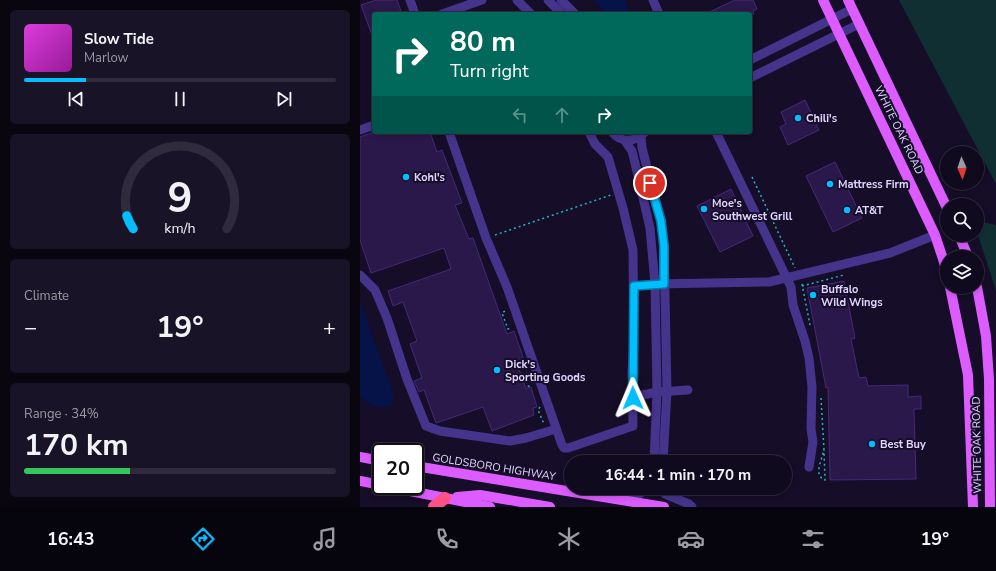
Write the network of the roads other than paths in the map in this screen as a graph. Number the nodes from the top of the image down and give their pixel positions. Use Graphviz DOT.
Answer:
graph roads {
  1 [pos="410,0"];
  2 [pos="482,0"];
  3 [pos="517,0"];
  4 [pos="548,0"];
  5 [pos="561,0"];
  6 [pos="653,0"];
  7 [pos="823,0"];
  8 [pos="850,4"];
  9 [pos="414,12"];
  10 [pos="448,12"];
  11 [pos="529,12"];
  12 [pos="560,12"];
  13 [pos="573,12"];
  14 [pos="658,12"];
  15 [pos="832,19"];
  16 [pos="859,24"];
  17 [pos="839,33"];
  18 [pos="752,59"];
  19 [pos="752,77"];
  20 [pos="372,126"];
  21 [pos="360,130"];
  22 [pos="450,134"];
  23 [pos="590,134"];
  24 [pos="614,134"];
  25 [pos="643,134"];
  26 [pos="717,134"];
  27 [pos="624,141"];
  28 [pos="942,198"];
  29 [pos="934,235"];
  30 [pos="940,251"];
  31 [pos="360,275"];
  32 [pos="787,278"];
  33 [pos="660,284"];
  34 [pos="634,286"];
  35 [pos="951,294"];
  36 [pos="978,294"];
  37 [pos="688,390"];
  38 [pos="662,392"];
  39 [pos="633,398"];
  40 [pos="556,429"];
  41 [pos="655,455"];
  42 [pos="664,455"];
  43 [pos="360,458"];
  44 [pos="372,460"];
  45 [pos="424,467"];
  46 [pos="809,468"];
  47 [pos="360,481"];
  48 [pos="372,483"];
  49 [pos="424,494"];
  50 [pos="638,495"];
  51 [pos="667,495"];
  52 [pos="445,498"];
  53 [pos="631,501"];
  54 [pos="434,507"];
  55 [pos="490,507"];
  56 [pos="550,507"];
  57 [pos="664,507"];
  58 [pos="692,507"];
  59 [pos="973,507"];
  60 [pos="990,507"];
  1 -- 9 [label="street"];
  2 -- 10 [label="street"];
  3 -- 11 [label="street"];
  4 -- 12 [label="street"];
  5 -- 13 [label="street"];
  6 -- 14 [label="street"];
  7 -- 15 [label="main road, WHITE OAK ROAD"];
  8 -- 15 [label="street"];
  8 -- 16 [label="main road, WHITE OAK ROAD"];
  15 -- 17 [label="main road, WHITE OAK ROAD"];
  15 -- 18 [label="street"];
  16 -- 17 [label="street"];
  16 -- 28 [label="main road, WHITE OAK ROAD"];
  17 -- 19 [label="street"];
  17 -- 29 [label="main road, WHITE OAK ROAD"];
  20 -- 21 [label="street"];
  22 -- 40 [label="street"];
  23 -- 34 [label="street"];
  24 -- 27 [label="street"];
  25 -- 27 [label="street"];
  25 -- 33 [label="street"];
  26 -- 32 [label="street"];
  27 -- 33 [label="street"];
  29 -- 30 [label="main road, WHITE OAK ROAD"];
  29 -- 32 [label="street"];
  31 -- 40 [label="street"];
  32 -- 33 [label="street"];
  32 -- 46 [label="street"];
  33 -- 34 [label="street"];
  33 -- 38 [label="street"];
  34 -- 39 [label="street"];
  35 -- 59 [label="main road, WHITE OAK ROAD"];
  36 -- 60 [label="main road, WHITE OAK ROAD"];
  37 -- 38 [label="street"];
  38 -- 39 [label="street"];
  38 -- 41 [label="street"];
  38 -- 42 [label="street"];
  39 -- 40 [label="street"];
  43 -- 44 [label="main road"];
  45 -- 53 [label="main road, GOLDSBORO HIGHWAY"];
  47 -- 48 [label="main road"];
  49 -- 52 [label="main road"];
  50 -- 53 [label="street"];
  51 -- 58 [label="street"];
  52 -- 54 [label="highway"];
  52 -- 55 [label="main road"];
  52 -- 56 [label="main road"];
  53 -- 57 [label="main road, GOLDSBORO HIGHWAY"];
}
